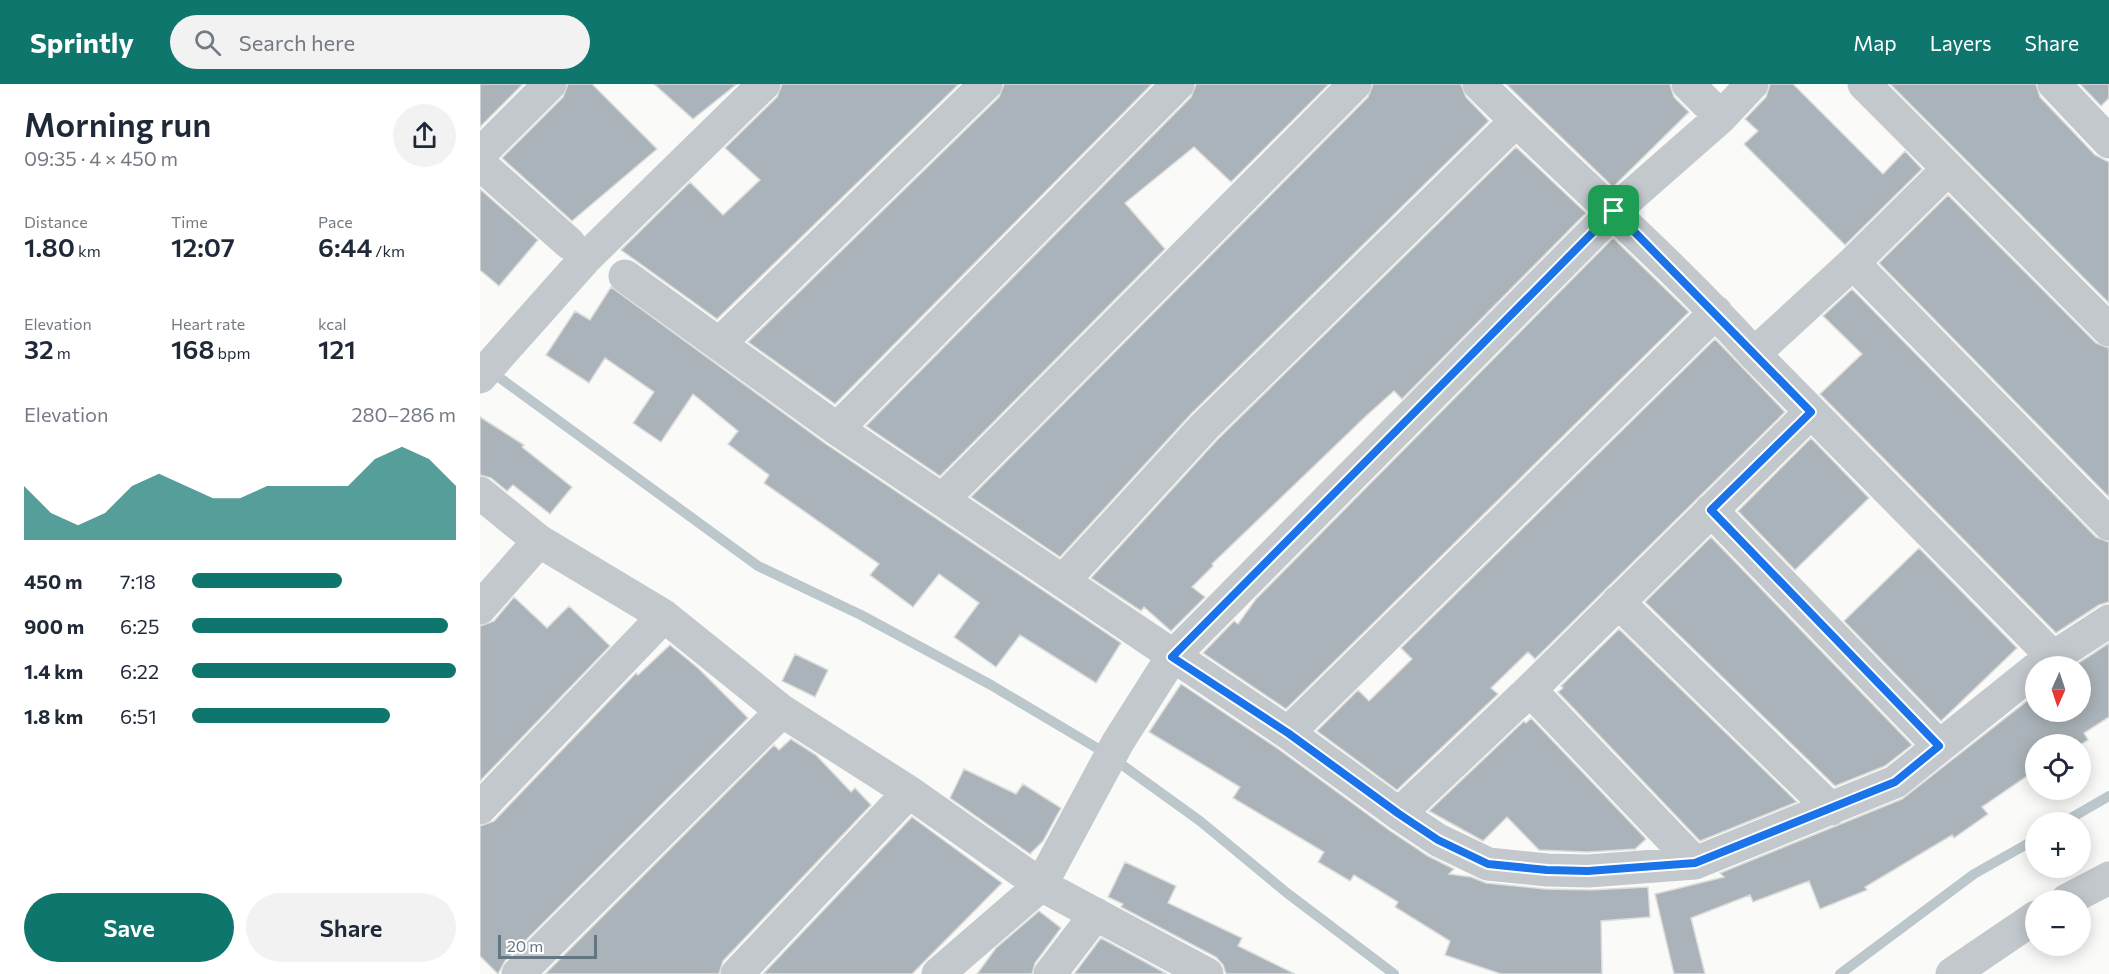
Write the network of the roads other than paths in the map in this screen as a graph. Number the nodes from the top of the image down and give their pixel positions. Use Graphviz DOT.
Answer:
graph roads {
  1 [pos="550,84"];
  2 [pos="764,84"];
  3 [pos="986,84"];
  4 [pos="1178,84"];
  5 [pos="1355,84"];
  6 [pos="1479,84"];
  7 [pos="1689,84"];
  8 [pos="1752,84"];
  9 [pos="1864,84"];
  10 [pos="2054,84"];
  11 [pos="1721,117"];
  12 [pos="1516,121"];
  13 [pos="2109,142"];
  14 [pos="480,154"];
  15 [pos="480,164"];
  16 [pos="1948,169"];
  17 [pos="1614,211"];
  18 [pos="569,243"];
  19 [pos="1853,262"];
  20 [pos="625,276"];
  21 [pos="1716,312"];
  22 [pos="2109,330"];
  23 [pos="720,343"];
  24 [pos="1754,354"];
  25 [pos="480,377"];
  26 [pos="1811,412"];
  27 [pos="837,429"];
  28 [pos="480,493"];
  29 [pos="943,499"];
  30 [pos="1711,510"];
  31 [pos="2109,524"];
  32 [pos="539,541"];
  33 [pos="1063,581"];
  34 [pos="1618,602"];
  35 [pos="480,608"];
  36 [pos="664,616"];
  37 [pos="2109,621"];
  38 [pos="2036,656"];
  39 [pos="2055,656"];
  40 [pos="1172,657"];
  41 [pos="2025,678"];
  42 [pos="1530,690"];
  43 [pos="782,711"];
  44 [pos="1288,733"];
  45 [pos="1939,746"];
  46 [pos="909,792"];
  47 [pos="480,808"];
  48 [pos="1831,809"];
  49 [pos="1399,814"];
  50 [pos="1695,863"];
  51 [pos="2109,878"];
  52 [pos="1041,885"];
  53 [pos="2086,890"];
  54 [pos="1096,914"];
  55 [pos="2025,924"];
  56 [pos="518,974"];
  57 [pos="737,974"];
  58 [pos="938,974"];
  59 [pos="1050,974"];
  60 [pos="1207,974"];
  61 [pos="1952,974"];
  1 -- 14 [label="street"];
  2 -- 25 [label="street"];
  3 -- 23 [label="street"];
  4 -- 27 [label="street"];
  5 -- 29 [label="street"];
  6 -- 12 [label="street"];
  7 -- 11 [label="street"];
  8 -- 11 [label="street"];
  9 -- 16 [label="street"];
  10 -- 13 [label="street"];
  11 -- 17 [label="street"];
  12 -- 17 [label="street"];
  12 -- 33 [label="street"];
  15 -- 18 [label="street"];
  16 -- 19 [label="street"];
  16 -- 22 [label="street"];
  17 -- 21 [label="street"];
  17 -- 40 [label="street"];
  19 -- 24 [label="street"];
  19 -- 31 [label="street"];
  20 -- 23 [label="street"];
  21 -- 24 [label="street"];
  21 -- 44 [label="street"];
  23 -- 27 [label="street"];
  24 -- 26 [label="street"];
  26 -- 30 [label="street"];
  26 -- 38 [label="street"];
  27 -- 29 [label="street"];
  28 -- 32 [label="street"];
  29 -- 33 [label="street"];
  30 -- 34 [label="street"];
  30 -- 45 [label="street"];
  32 -- 35 [label="street"];
  32 -- 36 [label="street"];
  33 -- 40 [label="street"];
  34 -- 42 [label="street"];
  34 -- 48 [label="street"];
  36 -- 43 [label="street"];
  36 -- 47 [label="street"];
  37 -- 39 [label="street"];
  40 -- 44 [label="street"];
  40 -- 52 [label="street"];
  41 -- 45 [label="street"];
  42 -- 49 [label="street"];
  42 -- 50 [label="street"];
  43 -- 46 [label="street"];
  43 -- 56 [label="street"];
  44 -- 49 [label="street"];
  45 -- 48 [label="street"];
  46 -- 52 [label="street"];
  46 -- 57 [label="street"];
  48 -- 50 [label="street"];
  49 -- 50 [label="street"];
  51 -- 53 [label="street"];
  52 -- 54 [label="street"];
  52 -- 58 [label="street"];
  54 -- 59 [label="street"];
  54 -- 60 [label="street"];
  55 -- 61 [label="street"];
}
